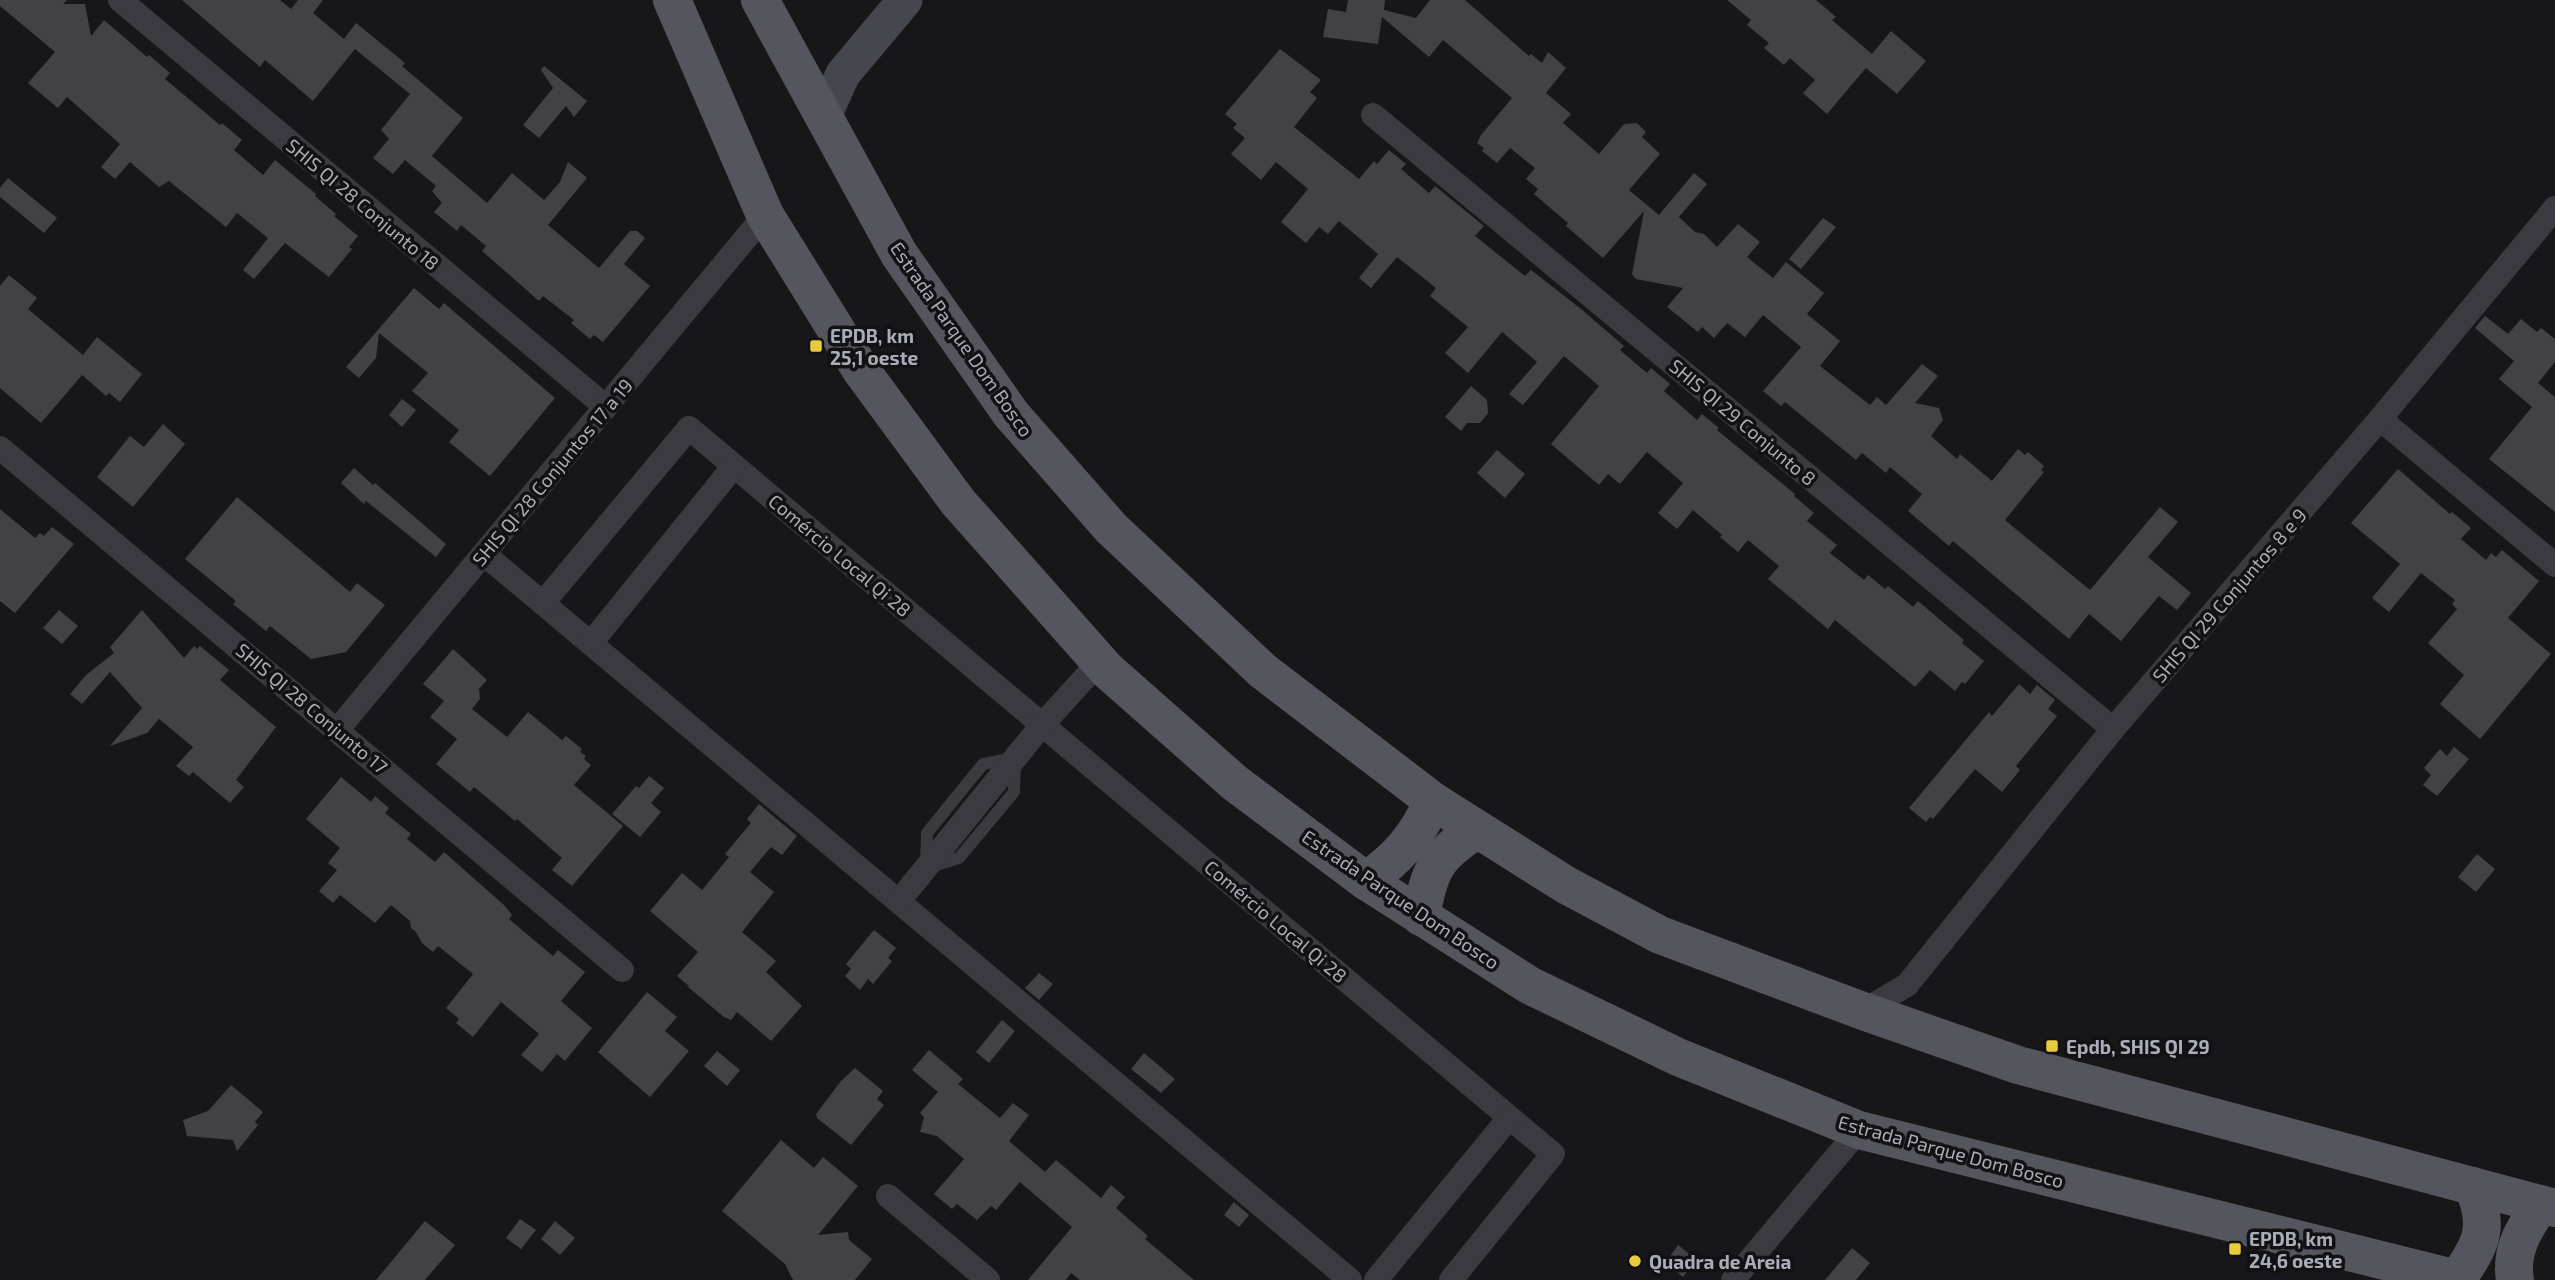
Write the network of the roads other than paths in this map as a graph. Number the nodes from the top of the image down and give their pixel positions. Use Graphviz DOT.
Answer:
graph roads {
  1 [pos="120,0"];
  2 [pos="672,0"];
  3 [pos="760,0"];
  4 [pos="905,0"];
  5 [pos="843,75"];
  6 [pos="806,82"];
  7 [pos="1373,115"];
  8 [pos="824,116"];
  9 [pos="2555,208"];
  10 [pos="765,215"];
  11 [pos="606,407"];
  12 [pos="2380,419"];
  13 [pos="0,448"];
  14 [pos="734,466"];
  15 [pos="484,554"];
  16 [pos="2555,565"];
  17 [pos="543,603"];
  18 [pos="591,643"];
  19 [pos="1096,664"];
  20 [pos="1042,725"];
  21 [pos="338,729"];
  22 [pos="2113,729"];
  23 [pos="1433,801"];
  24 [pos="1477,830"];
  25 [pos="1366,881"];
  26 [pos="899,901"];
  27 [pos="1421,917"];
  28 [pos="622,970"];
  29 [pos="1907,985"];
  30 [pos="1863,1011"];
  31 [pos="1907,1027"];
  32 [pos="1509,1118"];
  33 [pos="1859,1130"];
  34 [pos="2473,1186"];
  35 [pos="888,1196"];
  36 [pos="2547,1207"];
  37 [pos="2459,1279"];
  38 [pos="988,1280"];
  39 [pos="1350,1280"];
  40 [pos="1376,1280"];
  41 [pos="1451,1280"];
  42 [pos="1733,1280"];
  43 [pos="2515,1280"];
  1 -- 11 [label="street, SHIS QI 28 Conjunto 18"];
  2 -- 10 [label="main road, Estrada Parque Dom Bosco"];
  3 -- 6 [label="main road, Estrada Parque Dom Bosco"];
  4 -- 5 [label="street"];
  5 -- 6 [label="street"];
  5 -- 8 [label="street"];
  6 -- 8 [label="main road, Estrada Parque Dom Bosco"];
  7 -- 22 [label="street, SHIS QI 29 Conjunto 8"];
  8 -- 23 [label="main road, Estrada Parque Dom Bosco"];
  9 -- 12 [label="street, SHIS QI 29 Conjuntos 8 e 9"];
  10 -- 11 [label="street, SHIS QI 28 Conjuntos 17 a 19"];
  10 -- 19 [label="main road, Estrada Parque Dom Bosco"];
  11 -- 15 [label="street, SHIS QI 28 Conjuntos 17 a 19"];
  12 -- 16 [label="street"];
  12 -- 22 [label="street, SHIS QI 29 Conjuntos 8 e 9"];
  13 -- 21 [label="street, SHIS QI 28 Conjunto 17"];
  14 -- 17 [label="street, Comércio Local Qi 28"];
  14 -- 18 [label="street"];
  14 -- 20 [label="street, Comércio Local Qi 28"];
  15 -- 17 [label="street"];
  15 -- 21 [label="street, SHIS QI 28 Conjuntos 17 a 19"];
  17 -- 18 [label="street"];
  18 -- 26 [label="street"];
  19 -- 20 [label="street"];
  19 -- 25 [label="main road, Estrada Parque Dom Bosco"];
  20 -- 26 [label="street"];
  20 -- 32 [label="street, Comércio Local Qi 28"];
  21 -- 28 [label="street, SHIS QI 28 Conjunto 17"];
  22 -- 29 [label="street, SHIS QI 29 Conjuntos 8 e 9"];
  23 -- 24 [label="main road, Estrada Parque Dom Bosco"];
  23 -- 25 [label="main road"];
  24 -- 27 [label="main road"];
  24 -- 30 [label="main road, Estrada Parque Dom Bosco"];
  25 -- 27 [label="main road, Estrada Parque Dom Bosco"];
  26 -- 39 [label="street"];
  27 -- 33 [label="main road, Estrada Parque Dom Bosco"];
  29 -- 30 [label="street, SHIS QI 29 Conjuntos 8 e 9"];
  29 -- 31 [label="street"];
  30 -- 31 [label="main road, Estrada Parque Dom Bosco"];
  31 -- 34 [label="main road, Estrada Parque Dom Bosco"];
  32 -- 40 [label="street"];
  32 -- 41 [label="street, Comércio Local Qi 28"];
  33 -- 37 [label="main road, Estrada Parque Dom Bosco"];
  33 -- 42 [label="street"];
  34 -- 36 [label="main road, Estrada Parque Dom Bosco"];
  34 -- 37 [label="main road"];
  35 -- 38 [label="street"];
  36 -- 43 [label="main road"];
}
